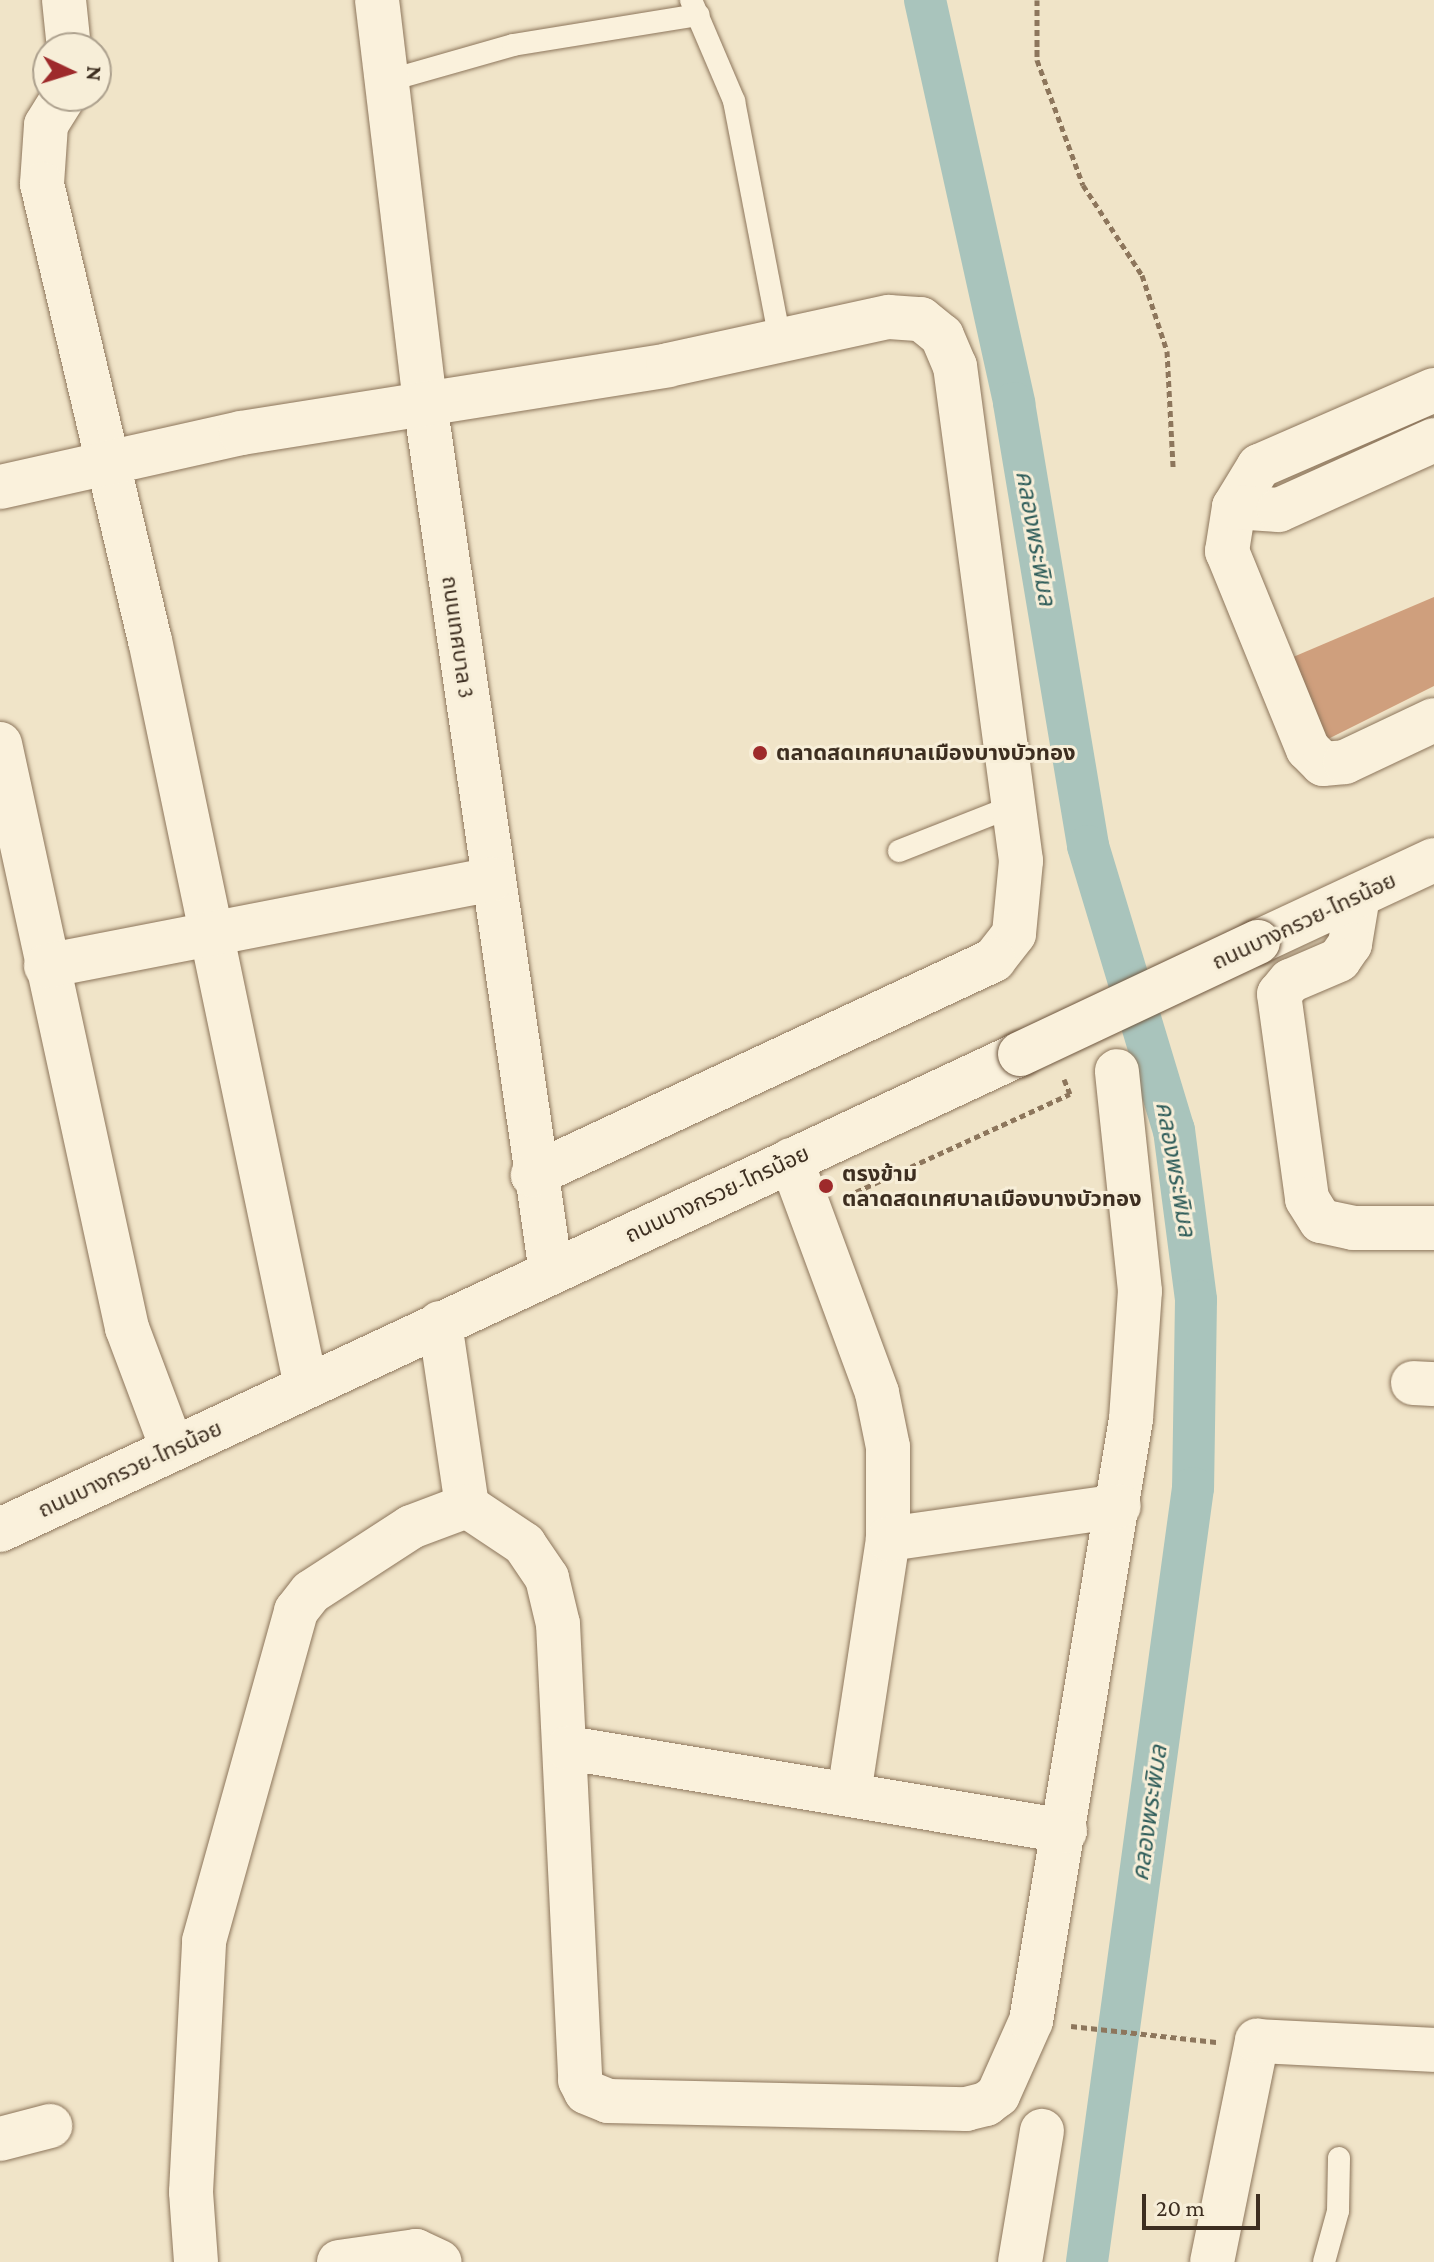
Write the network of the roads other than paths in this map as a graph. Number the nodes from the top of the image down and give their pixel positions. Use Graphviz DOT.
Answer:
graph roads {
  1 [pos="64,0"];
  2 [pos="377,0"];
  3 [pos="695,7"];
  4 [pos="67,32"];
  5 [pos="387,81"];
  6 [pos="54,112"];
  7 [pos="780,341"];
  8 [pos="1420,396"];
  9 [pos="425,403"];
  10 [pos="1431,442"];
  11 [pos="107,460"];
  12 [pos="0,487"];
  13 [pos="1234,507"];
  14 [pos="1434,720"];
  15 [pos="0,744"];
  16 [pos="1013,806"];
  17 [pos="899,851"];
  18 [pos="1434,860"];
  19 [pos="492,879"];
  20 [pos="1358,896"];
  21 [pos="208,939"];
  22 [pos="46,966"];
  23 [pos="1117,1071"];
  24 [pos="791,1160"];
  25 [pos="533,1175"];
  26 [pos="1434,1228"];
  27 [pos="551,1272"];
  28 [pos="440,1323"];
  29 [pos="306,1386"];
  30 [pos="172,1448"];
  31 [pos="467,1506"];
  32 [pos="1119,1506"];
  33 [pos="0,1530"];
  34 [pos="888,1539"];
  35 [pos="568,1748"];
  36 [pos="849,1793"];
  37 [pos="1065,1831"];
  38 [pos="1434,2050"];
  39 [pos="50,2126"];
  40 [pos="1042,2131"];
  41 [pos="0,2139"];
  42 [pos="1339,2158"];
  43 [pos="196,2262"];
  44 [pos="339,2262"];
  45 [pos="440,2262"];
  46 [pos="1020,2262"];
  47 [pos="1212,2262"];
  48 [pos="1324,2262"];
  1 -- 4 [label="street"];
  2 -- 5 [label="street, ถนนเทศบาล 3"];
  3 -- 5 [label="lane"];
  3 -- 7 [label="lane"];
  5 -- 9 [label="street, ถนนเทศบาล 3"];
  6 -- 11 [label="street"];
  7 -- 9 [label="street"];
  7 -- 16 [label="street"];
  8 -- 10 [label="street"];
  8 -- 13 [label="street"];
  9 -- 11 [label="street"];
  9 -- 19 [label="street, ถนนเทศบาล 3"];
  10 -- 13 [label="street"];
  11 -- 12 [label="street"];
  11 -- 21 [label="street"];
  13 -- 14 [label="street"];
  15 -- 22 [label="street"];
  16 -- 17 [label="lane"];
  16 -- 25 [label="street"];
  18 -- 20 [label="street, ถนนบางกรวย-ไทรน้อย"];
  19 -- 21 [label="street"];
  19 -- 25 [label="street, ถนนเทศบาล 3"];
  20 -- 24 [label="street, ถนนบางกรวย-ไทรน้อย, bridge"];
  20 -- 26 [label="street"];
  21 -- 22 [label="street"];
  21 -- 29 [label="street"];
  22 -- 30 [label="street"];
  23 -- 32 [label="street"];
  24 -- 27 [label="street, ถนนบางกรวย-ไทรน้อย"];
  24 -- 34 [label="street"];
  25 -- 27 [label="street, ถนนเทศบาล 3"];
  27 -- 28 [label="street, ถนนบางกรวย-ไทรน้อย"];
  28 -- 29 [label="street, ถนนบางกรวย-ไทรน้อย"];
  28 -- 31 [label="street"];
  29 -- 30 [label="street, ถนนบางกรวย-ไทรน้อย"];
  30 -- 33 [label="street, ถนนบางกรวย-ไทรน้อย"];
  31 -- 35 [label="street"];
  31 -- 43 [label="street"];
  32 -- 34 [label="street"];
  32 -- 37 [label="street"];
  34 -- 36 [label="street"];
  35 -- 36 [label="street"];
  35 -- 37 [label="street"];
  36 -- 37 [label="street"];
  38 -- 47 [label="street"];
  39 -- 41 [label="street"];
  40 -- 46 [label="street"];
  42 -- 48 [label="lane"];
  44 -- 45 [label="street"];
}
